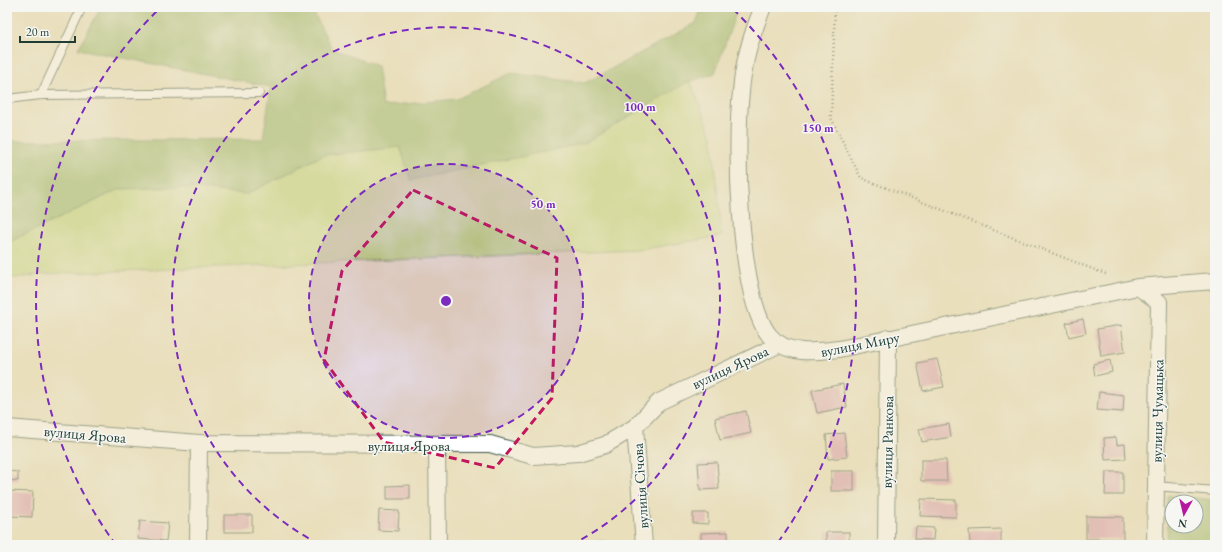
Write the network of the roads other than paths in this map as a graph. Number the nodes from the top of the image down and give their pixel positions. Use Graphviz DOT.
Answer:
graph roads {
  1 [pos="82,7"];
  2 [pos="763,7"];
  3 [pos="259,93"];
  4 [pos="41,95"];
  5 [pos="7,99"];
  6 [pos="1215,281"];
  7 [pos="1138,287"];
  8 [pos="888,338"];
  9 [pos="780,344"];
  10 [pos="636,427"];
  11 [pos="7,428"];
  12 [pos="199,443"];
  13 [pos="437,446"];
  14 [pos="1156,486"];
  15 [pos="1215,491"];
  16 [pos="198,545"];
  17 [pos="438,545"];
  18 [pos="644,545"];
  19 [pos="886,545"];
  20 [pos="1155,545"];
  1 -- 4 [label="lane"];
  2 -- 9 [label="street, вулиця Миру"];
  3 -- 4 [label="lane"];
  4 -- 5 [label="lane"];
  6 -- 7 [label="street, вулиця Миру"];
  7 -- 8 [label="street, вулиця Миру"];
  7 -- 14 [label="street, вулиця Чумацька"];
  8 -- 9 [label="street, вулиця Миру"];
  8 -- 19 [label="street, вулиця Ранкова"];
  9 -- 10 [label="street, вулиця Ярова"];
  10 -- 13 [label="street, вулиця Ярова"];
  10 -- 18 [label="street, вулиця Січова"];
  11 -- 12 [label="street, вулиця Ярова"];
  12 -- 13 [label="street, вулиця Ярова"];
  12 -- 16 [label="street"];
  13 -- 17 [label="street"];
  14 -- 15 [label="lane"];
  14 -- 20 [label="street, вулиця Чумацька"];
}
